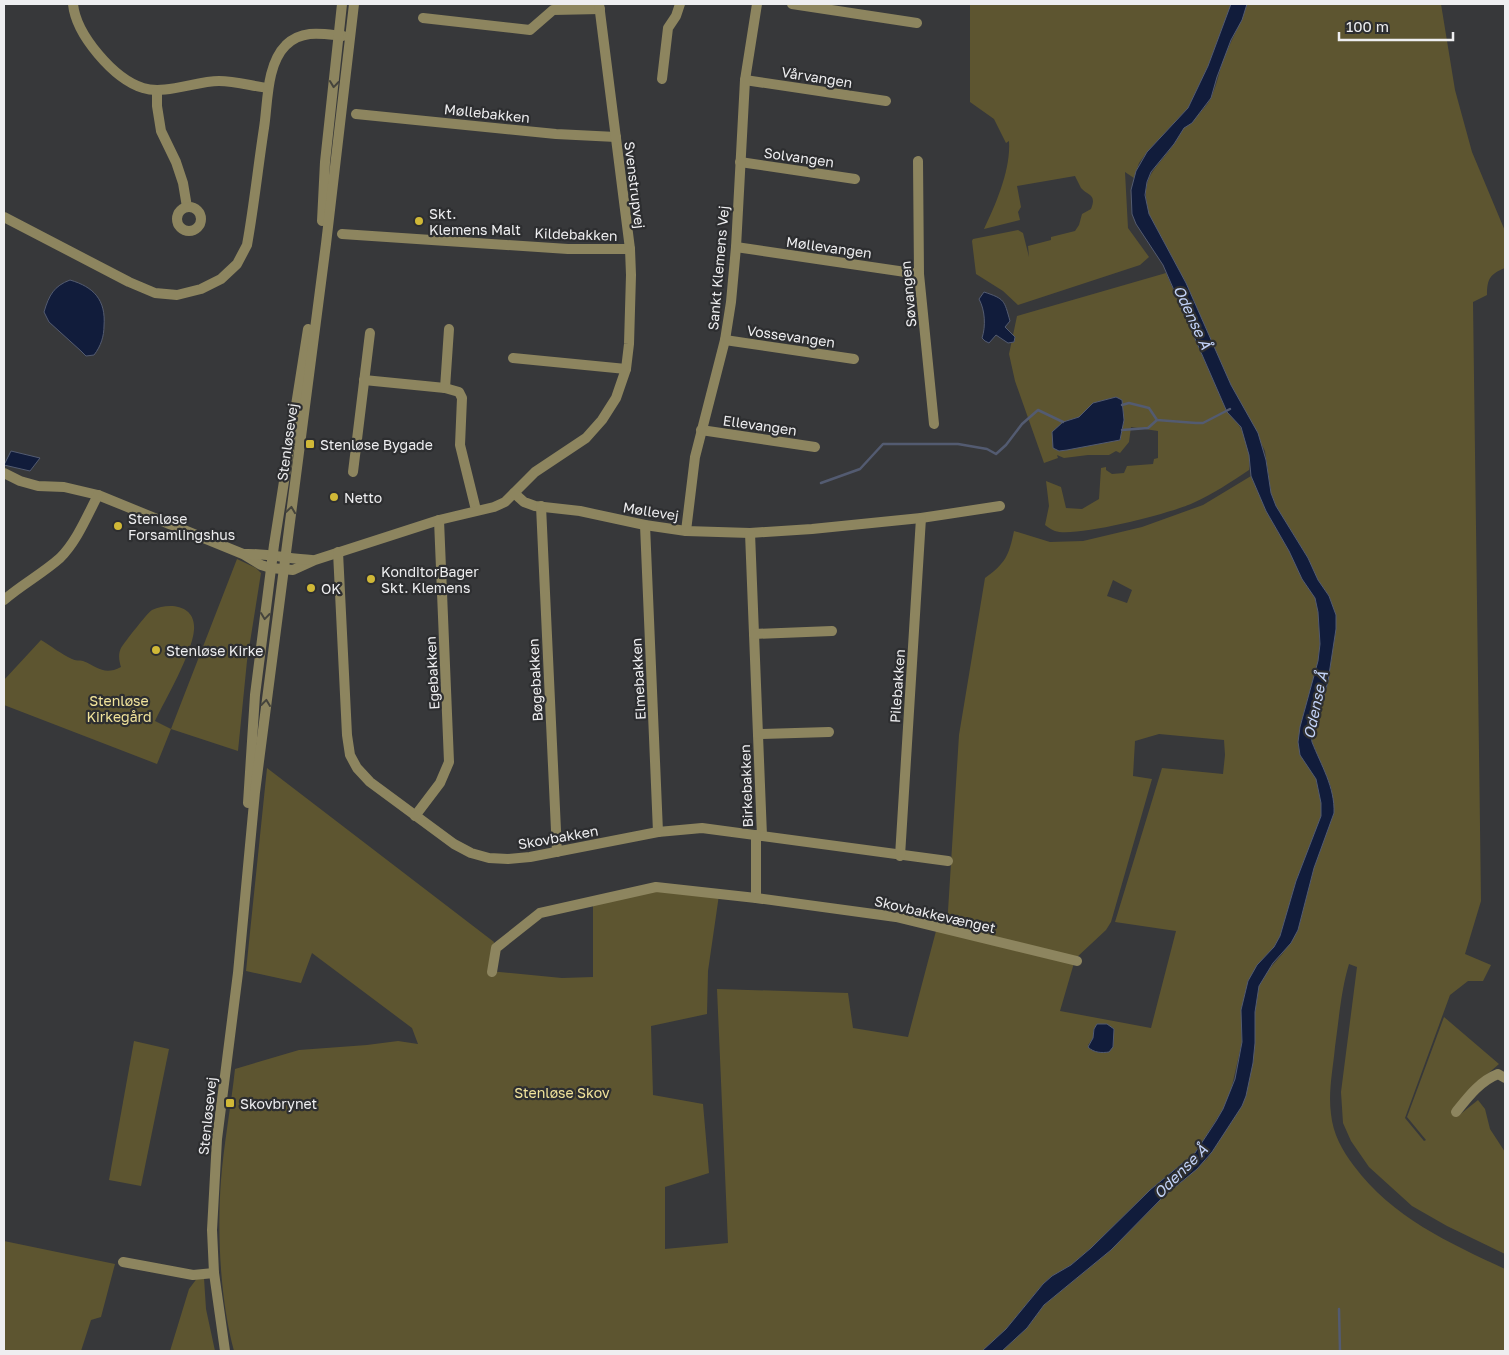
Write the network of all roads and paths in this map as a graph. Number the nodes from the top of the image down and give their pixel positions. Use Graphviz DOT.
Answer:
graph roads {
  1 [pos="72,4"];
  2 [pos="342,4"];
  3 [pos="354,4"];
  4 [pos="680,4"];
  5 [pos="757,4"];
  6 [pos="792,4"];
  7 [pos="600,6"];
  8 [pos="423,18"];
  9 [pos="917,23"];
  10 [pos="344,36"];
  11 [pos="662,79"];
  12 [pos="745,80"];
  13 [pos="268,88"];
  14 [pos="157,90"];
  15 [pos="886,101"];
  16 [pos="356,114"];
  17 [pos="616,137"];
  18 [pos="918,161"];
  19 [pos="740,162"];
  20 [pos="855,179"];
  21 [pos="187,207"];
  22 [pos="4,217"];
  23 [pos="342,234"];
  24 [pos="736,247"];
  25 [pos="630,249"];
  26 [pos="919,274"];
  27 [pos="449,329"];
  28 [pos="370,333"];
  29 [pos="725,340"];
  30 [pos="513,358"];
  31 [pos="854,359"];
  32 [pos="626,369"];
  33 [pos="364,380"];
  34 [pos="445,388"];
  35 [pos="934,424"];
  36 [pos="701,430"];
  37 [pos="815,447"];
  38 [pos="353,472"];
  39 [pos="4,474"];
  40 [pos="514,493"];
  41 [pos="98,495"];
  42 [pos="541,506"];
  43 [pos="1000,506"];
  44 [pos="476,510"];
  45 [pos="921,518"];
  46 [pos="439,520"];
  47 [pos="645,525"];
  48 [pos="686,531"];
  49 [pos="750,533"];
  50 [pos="338,552"];
  51 [pos="243,554"];
  52 [pos="273,556"];
  53 [pos="284,558"];
  54 [pos="315,560"];
  55 [pos="271,568"];
  56 [pos="283,569"];
  57 [pos="4,600"];
  58 [pos="832,631"];
  59 [pos="754,634"];
  60 [pos="829,732"];
  61 [pos="758,734"];
  62 [pos="415,816"];
  63 [pos="658,832"];
  64 [pos="759,836"];
  65 [pos="557,852"];
  66 [pos="900,856"];
  67 [pos="948,861"];
  68 [pos="245,884"];
  69 [pos="756,898"];
  70 [pos="1076,961"];
  71 [pos="492,972"];
  72 [pos="1505,1078"];
  73 [pos="1456,1112"];
  74 [pos="123,1262"];
  75 [pos="214,1273"];
  76 [pos="225,1351"];
  1 -- 14 [label="street"];
  2 -- 10 [label="street, Stenløsevej"];
  3 -- 10 [label="street, Stenløsevej"];
  4 -- 11 [label="street"];
  5 -- 12 [label="street, Sankt Klemens Vej"];
  6 -- 9 [label="street"];
  7 -- 8 [label="street"];
  7 -- 17 [label="street, Svenstrupvej"];
  10 -- 13 [label="street"];
  10 -- 52 [label="street, Stenløsevej, one-way"];
  53 -- 10 [label="street, Stenløsevej, one-way"];
  12 -- 15 [label="street, Vårvangen"];
  12 -- 19 [label="street, Sankt Klemens Vej"];
  13 -- 14 [label="street"];
  13 -- 22 [label="street"];
  14 -- 21 [label="street"];
  16 -- 17 [label="street, Møllebakken"];
  17 -- 25 [label="street, Svenstrupvej"];
  18 -- 26 [label="street, Søvangen"];
  19 -- 20 [label="street, Solvangen"];
  19 -- 24 [label="street, Sankt Klemens Vej"];
  23 -- 25 [label="street, Kildebakken"];
  24 -- 26 [label="street, Møllevangen"];
  24 -- 29 [label="street, Sankt Klemens Vej"];
  25 -- 32 [label="street, Svenstrupvej"];
  26 -- 35 [label="street, Søvangen"];
  27 -- 34 [label="street"];
  28 -- 33 [label="street"];
  29 -- 31 [label="street, Vossevangen"];
  29 -- 36 [label="street, Sankt Klemens Vej"];
  30 -- 32 [label="street"];
  32 -- 40 [label="street, Svenstrupvej"];
  33 -- 34 [label="street"];
  33 -- 38 [label="street"];
  34 -- 44 [label="street"];
  36 -- 37 [label="street, Ellevangen"];
  36 -- 48 [label="street, Sankt Klemens Vej"];
  39 -- 41 [label="street"];
  40 -- 42 [label="street, Møllevej"];
  40 -- 44 [label="street"];
  41 -- 51 [label="street"];
  41 -- 57 [label="street"];
  42 -- 47 [label="street, Møllevej"];
  42 -- 65 [label="street, Bøgebakken"];
  43 -- 45 [label="street, Møllevej"];
  44 -- 46 [label="street"];
  45 -- 49 [label="street, Møllevej"];
  45 -- 66 [label="street, Pilebakken"];
  46 -- 50 [label="street"];
  46 -- 62 [label="street, Egebakken"];
  47 -- 48 [label="street, Møllevej"];
  47 -- 63 [label="street, Elmebakken"];
  48 -- 49 [label="street, Møllevej"];
  49 -- 59 [label="street, Birkebakken"];
  50 -- 54 [label="street"];
  50 -- 62 [label="street, Skovbakken"];
  51 -- 52 [label="street"];
  51 -- 55 [label="street"];
  52 -- 53 [label="street"];
  52 -- 55 [label="street, Stenløsevej"];
  53 -- 54 [label="street"];
  53 -- 56 [label="street, Stenløsevej"];
  54 -- 56 [label="street"];
  55 -- 56 [label="street"];
  55 -- 68 [label="street, Stenløsevej, one-way"];
  68 -- 56 [label="street, Stenløsevej, one-way"];
  58 -- 59 [label="street"];
  59 -- 61 [label="street, Birkebakken"];
  60 -- 61 [label="street, Birkebakken"];
  61 -- 64 [label="street, Birkebakken"];
  62 -- 65 [label="street, Skovbakken"];
  63 -- 64 [label="street, Skovbakken"];
  63 -- 65 [label="street, Skovbakken"];
  64 -- 66 [label="street, Skovbakken"];
  64 -- 69 [label="street"];
  66 -- 67 [label="street, Skovbakken"];
  68 -- 75 [label="street, Stenløsevej"];
  69 -- 70 [label="street, Skovbakkevænget"];
  69 -- 71 [label="street, Skovbakkevænget"];
  72 -- 73 [label="street"];
  74 -- 75 [label="street"];
  75 -- 76 [label="street, Stenløsevej"];
}
